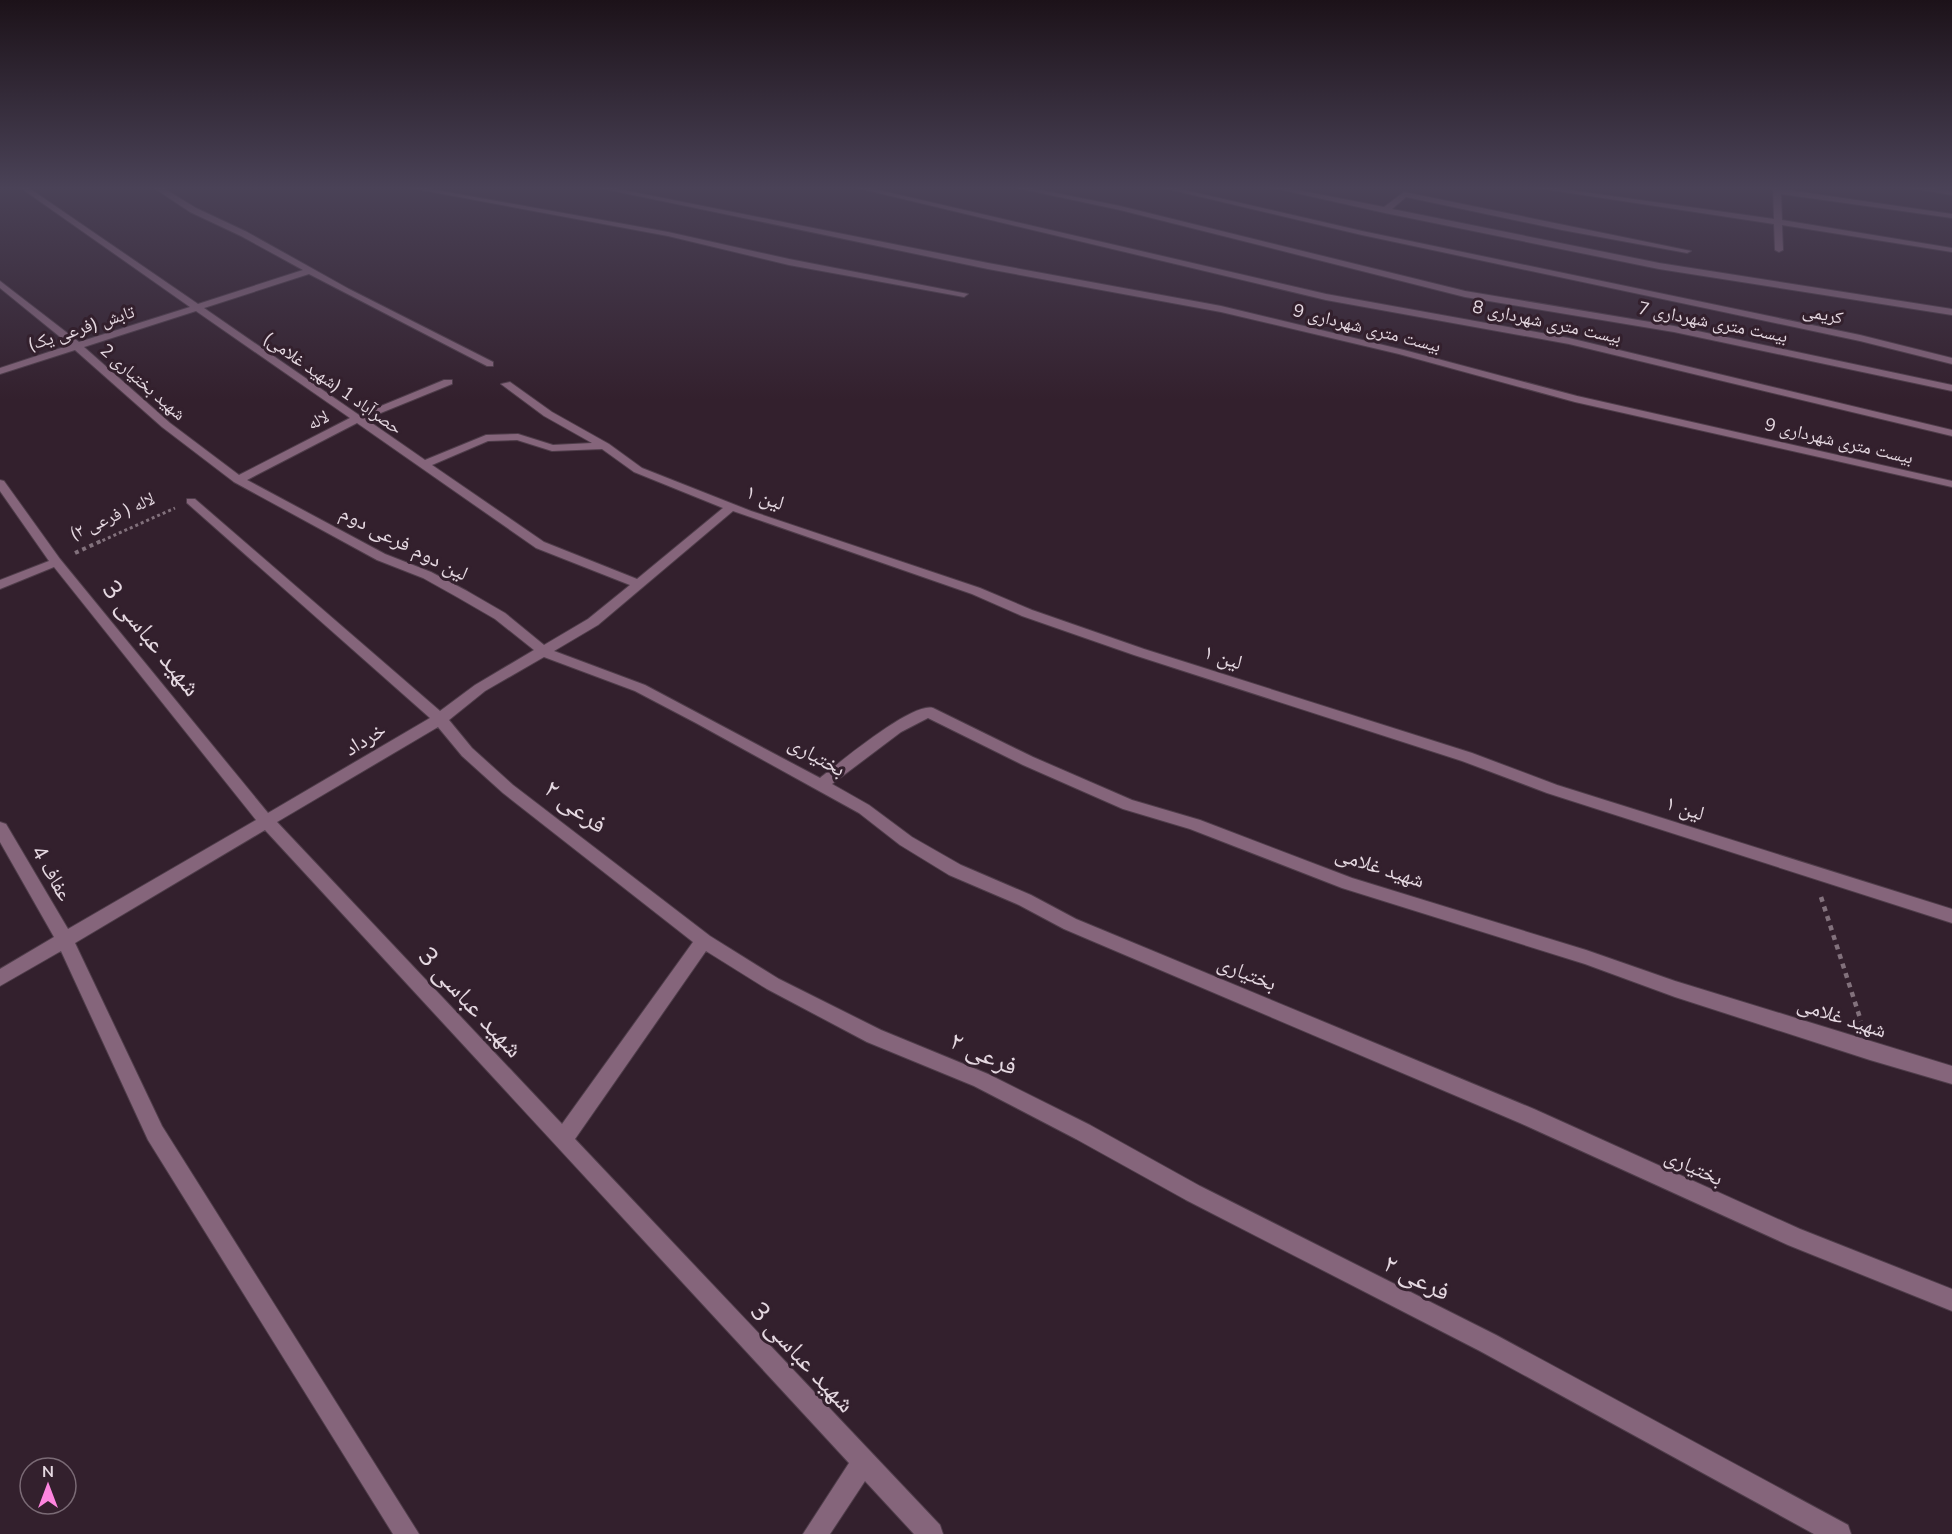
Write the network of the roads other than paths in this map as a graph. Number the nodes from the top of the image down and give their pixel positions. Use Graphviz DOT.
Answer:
graph roads {
  1 [pos="124,258"];
  2 [pos="285,258"];
  3 [pos="770,258"];
  4 [pos="947,258"];
  5 [pos="1158,258"];
  6 [pos="1319,258"];
  7 [pos="1481,258"];
  8 [pos="1617,258"];
  9 [pos="309,271"];
  10 [pos="0,284"];
  11 [pos="964,294"];
  12 [pos="195,308"];
  13 [pos="1952,312"];
  14 [pos="77,346"];
  15 [pos="1952,361"];
  16 [pos="490,364"];
  17 [pos="0,371"];
  18 [pos="448,382"];
  19 [pos="506,384"];
  20 [pos="1952,388"];
  21 [pos="357,419"];
  22 [pos="1952,433"];
  23 [pos="605,446"];
  24 [pos="422,465"];
  25 [pos="238,480"];
  26 [pos="0,483"];
  27 [pos="1952,484"];
  28 [pos="191,501"];
  29 [pos="731,507"];
  30 [pos="56,562"];
  31 [pos="640,584"];
  32 [pos="0,585"];
  33 [pos="545,652"];
  34 [pos="440,719"];
  35 [pos="822,784"];
  36 [pos="266,821"];
  37 [pos="0,828"];
  38 [pos="1952,916"];
  39 [pos="65,940"];
  40 [pos="704,941"];
  41 [pos="0,978"];
  42 [pos="1952,1075"];
  43 [pos="563,1139"];
  44 [pos="1952,1300"];
  45 [pos="864,1462"];
  46 [pos="407,1534"];
  47 [pos="815,1534"];
  48 [pos="931,1534"];
  49 [pos="1839,1534"];
  1 -- 12 [label="street, حصرآباد 1 (شهید غلامی)"];
  2 -- 9 [label="street"];
  3 -- 11 [label="street"];
  4 -- 27 [label="street, بیست متری شهرداری 9"];
  5 -- 22 [label="street, بیست متری شهرداری 8"];
  6 -- 20 [label="street, بیست متری شهرداری 7"];
  7 -- 15 [label="street, کریمی"];
  8 -- 13 [label="street"];
  9 -- 12 [label="street, تابش (فرعی یک)"];
  9 -- 16 [label="street"];
  10 -- 14 [label="street, شهید بختیاری 2"];
  12 -- 14 [label="street, تابش (فرعی یک)"];
  12 -- 21 [label="street, حصرآباد 1 (شهید غلامی)"];
  14 -- 17 [label="street, تابش (فرعی یک)"];
  14 -- 25 [label="street, شهید بختیاری 2"];
  18 -- 21 [label="street, لاله"];
  19 -- 23 [label="street, لین ۱"];
  21 -- 24 [label="street, حصرآباد 1 (شهید غلامی)"];
  21 -- 25 [label="street, لاله"];
  23 -- 24 [label="street"];
  23 -- 29 [label="street, لین ۱"];
  24 -- 31 [label="street, حصرآباد 1 (شهید غلامی)"];
  25 -- 33 [label="street, لین دوم فرعی دوم"];
  26 -- 30 [label="street, شهید عباسی 3"];
  28 -- 34 [label="street, ۲ فرعی"];
  29 -- 31 [label="street, خرداد"];
  29 -- 38 [label="street, لین ۱"];
  30 -- 32 [label="street, لاله ( فرعی ۲)"];
  30 -- 36 [label="street, شهید عباسی 3"];
  31 -- 33 [label="street, خرداد"];
  33 -- 34 [label="street, خرداد"];
  33 -- 35 [label="street, بختیاری"];
  34 -- 36 [label="street, خرداد"];
  34 -- 40 [label="street, ۲ فرعی"];
  35 -- 42 [label="street, شهید غلامی"];
  35 -- 44 [label="street, بختیاری"];
  36 -- 39 [label="street, خرداد"];
  36 -- 43 [label="street, شهید عباسی 3"];
  37 -- 39 [label="street, عفاف 4"];
  39 -- 41 [label="street, خرداد"];
  39 -- 46 [label="street, عفاف 4"];
  40 -- 43 [label="street"];
  40 -- 49 [label="street, ۲ فرعی"];
  43 -- 45 [label="street, شهید عباسی 3"];
  45 -- 47 [label="street"];
  45 -- 48 [label="street, شهید عباسی 3"];
}
